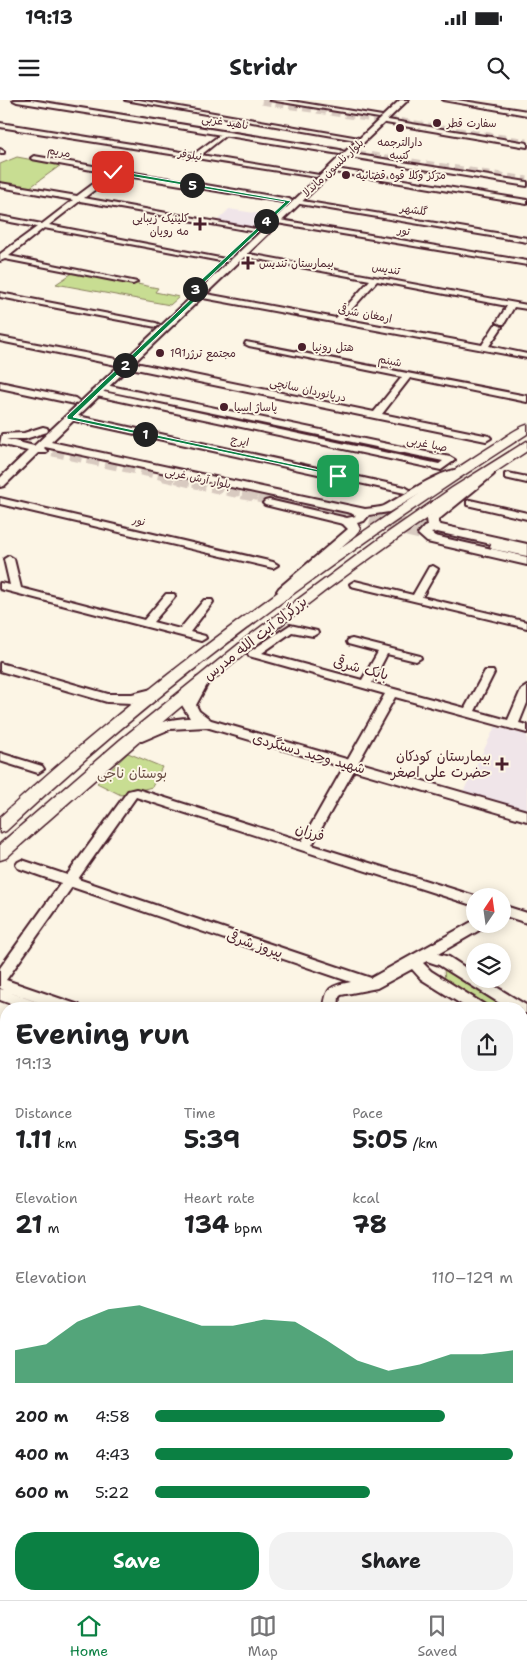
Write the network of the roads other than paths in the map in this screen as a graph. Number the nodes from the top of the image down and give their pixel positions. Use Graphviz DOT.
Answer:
graph roads {
  1 [pos="17,100"];
  2 [pos="128,100"];
  3 [pos="273,100"];
  4 [pos="396,100"];
  5 [pos="404,100"];
  6 [pos="446,100"];
  7 [pos="527,113"];
  8 [pos="381,120"];
  9 [pos="0,125"];
  10 [pos="224,134"];
  11 [pos="437,136"];
  12 [pos="356,138"];
  13 [pos="504,139"];
  14 [pos="527,141"];
  15 [pos="527,145"];
  16 [pos="343,154"];
  17 [pos="195,156"];
  18 [pos="34,158"];
  19 [pos="330,170"];
  20 [pos="113,172"];
  21 [pos="316,175"];
  22 [pos="527,184"];
  23 [pos="0,185"];
  24 [pos="78,199"];
  25 [pos="296,200"];
  26 [pos="527,202"];
  27 [pos="0,218"];
  28 [pos="277,221"];
  29 [pos="43,226"];
  30 [pos="257,230"];
  31 [pos="484,230"];
  32 [pos="527,234"];
  33 [pos="527,240"];
  34 [pos="241,254"];
  35 [pos="1,258"];
  36 [pos="226,260"];
  37 [pos="527,263"];
  38 [pos="375,279"];
  39 [pos="133,282"];
  40 [pos="195,294"];
  41 [pos="0,295"];
  42 [pos="512,304"];
  43 [pos="527,307"];
  44 [pos="338,320"];
  45 [pos="156,325"];
  46 [pos="0,338"];
  47 [pos="249,344"];
  48 [pos="484,348"];
  49 [pos="527,356"];
  50 [pos="121,363"];
  51 [pos="407,376"];
  52 [pos="0,385"];
  53 [pos="98,390"];
  54 [pos="527,399"];
  55 [pos="75,401"];
  56 [pos="377,415"];
  57 [pos="69,417"];
  58 [pos="527,429"];
  59 [pos="44,430"];
  60 [pos="0,435"];
  61 [pos="486,438"];
  62 [pos="513,438"];
  63 [pos="0,441"];
  64 [pos="527,445"];
  65 [pos="34,446"];
  66 [pos="53,453"];
  67 [pos="67,456"];
  68 [pos="26,459"];
  69 [pos="450,460"];
  70 [pos="500,462"];
  71 [pos="463,470"];
  72 [pos="0,471"];
  73 [pos="164,476"];
  74 [pos="508,476"];
  75 [pos="527,480"];
  76 [pos="0,484"];
  77 [pos="404,490"];
  78 [pos="0,501"];
  79 [pos="470,504"];
  80 [pos="354,510"];
  81 [pos="527,516"];
  82 [pos="347,521"];
  83 [pos="434,533"];
  84 [pos="495,548"];
  85 [pos="527,548"];
  86 [pos="527,552"];
  87 [pos="9,559"];
  88 [pos="527,559"];
  89 [pos="273,565"];
  90 [pos="433,569"];
  91 [pos="355,584"];
  92 [pos="0,586"];
  93 [pos="16,591"];
  94 [pos="170,596"];
  95 [pos="416,598"];
  96 [pos="208,602"];
  97 [pos="266,606"];
  98 [pos="146,624"];
  99 [pos="527,625"];
  100 [pos="183,633"];
  101 [pos="313,633"];
  102 [pos="201,638"];
  103 [pos="352,642"];
  104 [pos="384,650"];
  105 [pos="416,658"];
  106 [pos="0,667"];
  107 [pos="489,673"];
  108 [pos="205,676"];
  109 [pos="365,685"];
  110 [pos="527,690"];
  111 [pos="156,692"];
  112 [pos="392,692"];
  113 [pos="468,713"];
  114 [pos="206,723"];
  115 [pos="512,725"];
  116 [pos="527,729"];
  117 [pos="120,746"];
  118 [pos="0,757"];
  119 [pos="351,765"];
  120 [pos="38,769"];
  121 [pos="527,816"];
  122 [pos="0,827"];
  123 [pos="305,846"];
  124 [pos="0,854"];
  125 [pos="22,865"];
  126 [pos="69,882"];
  127 [pos="466,898"];
  128 [pos="511,913"];
  129 [pos="527,918"];
  130 [pos="466,931"];
  131 [pos="420,958"];
  132 [pos="0,978"];
  133 [pos="0,982"];
  134 [pos="372,984"];
  135 [pos="0,994"];
  136 [pos="21,1002"];
  137 [pos="55,1002"];
  138 [pos="332,1002"];
  139 [pos="469,1002"];
  140 [pos="510,1002"];
  1 -- 10 [label="main road, ناهید غربی"];
  2 -- 12 [label="street"];
  3 -- 8 [label="street"];
  4 -- 8 [label="main road, بلوار نلسون ماندلا"];
  5 -- 8 [label="main road, بلوار نلسون ماندلا"];
  6 -- 7 [label="street"];
  8 -- 11 [label="street"];
  8 -- 12 [label="main road, بلوار نلسون ماندلا"];
  8 -- 13 [label="street"];
  8 -- 16 [label="main road, بلوار نلسون ماندلا"];
  9 -- 17 [label="street, نیلوفر"];
  10 -- 16 [label="main road, ناهید غربی"];
  10 -- 17 [label="street"];
  12 -- 16 [label="main road, بلوار نلسون ماندلا"];
  13 -- 14 [label="street"];
  13 -- 15 [label="street"];
  16 -- 19 [label="main road, بلوار نلسون ماندلا"];
  16 -- 21 [label="main road, بلوار نلسون ماندلا"];
  16 -- 22 [label="street"];
  17 -- 21 [label="street, نیلوفر"];
  18 -- 20 [label="street, مریم"];
  19 -- 25 [label="main road, بلوار نلسون ماندلا"];
  19 -- 26 [label="street"];
  20 -- 24 [label="street"];
  20 -- 25 [label="street, مریم"];
  21 -- 25 [label="main road, بلوار نلسون ماندلا"];
  23 -- 24 [label="street"];
  24 -- 29 [label="street"];
  24 -- 30 [label="street"];
  25 -- 28 [label="main road, بلوار نلسون ماندلا"];
  25 -- 30 [label="main road, بلوار نلسون ماندلا"];
  25 -- 31 [label="street, گلشهر"];
  27 -- 29 [label="street"];
  28 -- 34 [label="main road, بلوار نلسون ماندلا"];
  28 -- 37 [label="street, تور"];
  29 -- 35 [label="street"];
  29 -- 36 [label="street"];
  30 -- 36 [label="main road, بلوار نلسون ماندلا"];
  31 -- 32 [label="street, گلشهر"];
  31 -- 33 [label="street, گلشهر"];
  34 -- 38 [label="street, تندیس"];
  34 -- 40 [label="main road, بلوار نلسون ماندلا"];
  35 -- 39 [label="street"];
  36 -- 40 [label="main road, بلوار نلسون ماندلا"];
  38 -- 42 [label="street, تندیس"];
  38 -- 44 [label="street"];
  40 -- 44 [label="street, ارمغان شرقی"];
  40 -- 45 [label="main road, بلوار نلسون ماندلا"];
  40 -- 50 [label="main road, بلوار نلسون ماندلا"];
  41 -- 45 [label="street"];
  42 -- 43 [label="street, تندیس"];
  42 -- 48 [label="street"];
  44 -- 48 [label="street, ارمغان شرقی"];
  45 -- 50 [label="main road, بلوار نلسون ماندلا"];
  46 -- 50 [label="street, دریانوردان سانچی"];
  47 -- 51 [label="street, شبنم"];
  48 -- 49 [label="street, ارمغان شرقی"];
  50 -- 53 [label="main road, بلوار نلسون ماندلا"];
  50 -- 55 [label="main road, بلوار نلسون ماندلا"];
  50 -- 56 [label="street, دریانوردان سانچی"];
  51 -- 54 [label="street, شبنم"];
  51 -- 56 [label="street"];
  52 -- 55 [label="street"];
  53 -- 57 [label="main road, بلوار نلسون ماندلا"];
  53 -- 69 [label="street, صبا غربی"];
  55 -- 59 [label="main road, بلوار نلسون ماندلا"];
  56 -- 61 [label="street, دریانوردان سانچی"];
  57 -- 65 [label="main road, بلوار نلسون ماندلا"];
  57 -- 77 [label="street, ایرج"];
  58 -- 62 [label="highway, بزرگراه آیت الله مدرس"];
  59 -- 60 [label="main road"];
  59 -- 65 [label="main road, بلوار نلسون ماندلا"];
  62 -- 69 [label="highway"];
  62 -- 71 [label="highway, بزرگراه آیت الله مدرس"];
  63 -- 65 [label="main road"];
  64 -- 70 [label="highway, بزرگراه آیت الله مدرس"];
  65 -- 66 [label="main road, بلوار آرش غربی"];
  65 -- 68 [label="main road, بلوار نلسون ماندلا"];
  65 -- 72 [label="main road, بلوار نلسون ماندلا"];
  65 -- 80 [label="main road, بلوار آرش غربی"];
  66 -- 67 [label="main road, بلوار آرش غربی"];
  66 -- 68 [label="main road"];
  67 -- 73 [label="main road, بلوار آرش غربی"];
  67 -- 82 [label="main road, بلوار آرش غربی"];
  68 -- 76 [label="main road, بلوار نلسون ماندلا"];
  70 -- 83 [label="main road"];
  70 -- 108 [label="highway, بزرگراه آیت الله مدرس"];
  71 -- 80 [label="main road, بلوار آرش غربی"];
  71 -- 97 [label="highway, بزرگراه آیت الله مدرس"];
  74 -- 75 [label="street"];
  78 -- 89 [label="street, نور"];
  79 -- 81 [label="street"];
  80 -- 82 [label="main road"];
  82 -- 97 [label="main road"];
  83 -- 85 [label="main road"];
  83 -- 88 [label="main road"];
  84 -- 86 [label="highway"];
  84 -- 88 [label="main road"];
  87 -- 93 [label="street"];
  90 -- 95 [label="street"];
  91 -- 95 [label="street"];
  92 -- 93 [label="street"];
  93 -- 98 [label="street"];
  94 -- 98 [label="street"];
  95 -- 99 [label="street"];
  96 -- 100 [label="street"];
  97 -- 111 [label="highway, بزرگراه آیت الله مدرس"];
  98 -- 100 [label="street"];
  100 -- 102 [label="street"];
  101 -- 109 [label="street, بابک شرقی"];
  103 -- 104 [label="street"];
  104 -- 105 [label="street"];
  104 -- 109 [label="street"];
  106 -- 111 [label="main road"];
  107 -- 113 [label="street"];
  108 -- 114 [label="main road"];
  108 -- 117 [label="highway, بزرگراه آیت الله مدرس"];
  109 -- 112 [label="street, بابک شرقی"];
  110 -- 115 [label="street"];
  111 -- 122 [label="highway, بزرگراه آیت الله مدرس"];
  112 -- 113 [label="street, بابک شرقی"];
  112 -- 119 [label="street"];
  113 -- 115 [label="street, بابک شرقی"];
  114 -- 117 [label="main road, شهید وحید دستگردی"];
  114 -- 119 [label="main road, شهید وحید دستگردی"];
  115 -- 116 [label="street, بابک شرقی"];
  117 -- 124 [label="highway, بزرگراه آیت الله مدرس"];
  118 -- 120 [label="street"];
  119 -- 121 [label="main road, شهید وحید دستگردی"];
  119 -- 123 [label="street"];
  123 -- 126 [label="street, فرزان"];
  123 -- 127 [label="street, فرزان"];
  125 -- 126 [label="street, پیروز شرقی"];
  126 -- 132 [label="street"];
  126 -- 134 [label="street, پیروز شرقی"];
  128 -- 129 [label="street"];
  130 -- 131 [label="street"];
  131 -- 134 [label="street"];
  131 -- 139 [label="street"];
  131 -- 140 [label="street"];
  133 -- 137 [label="street"];
  134 -- 138 [label="street"];
  135 -- 136 [label="street"];
}
